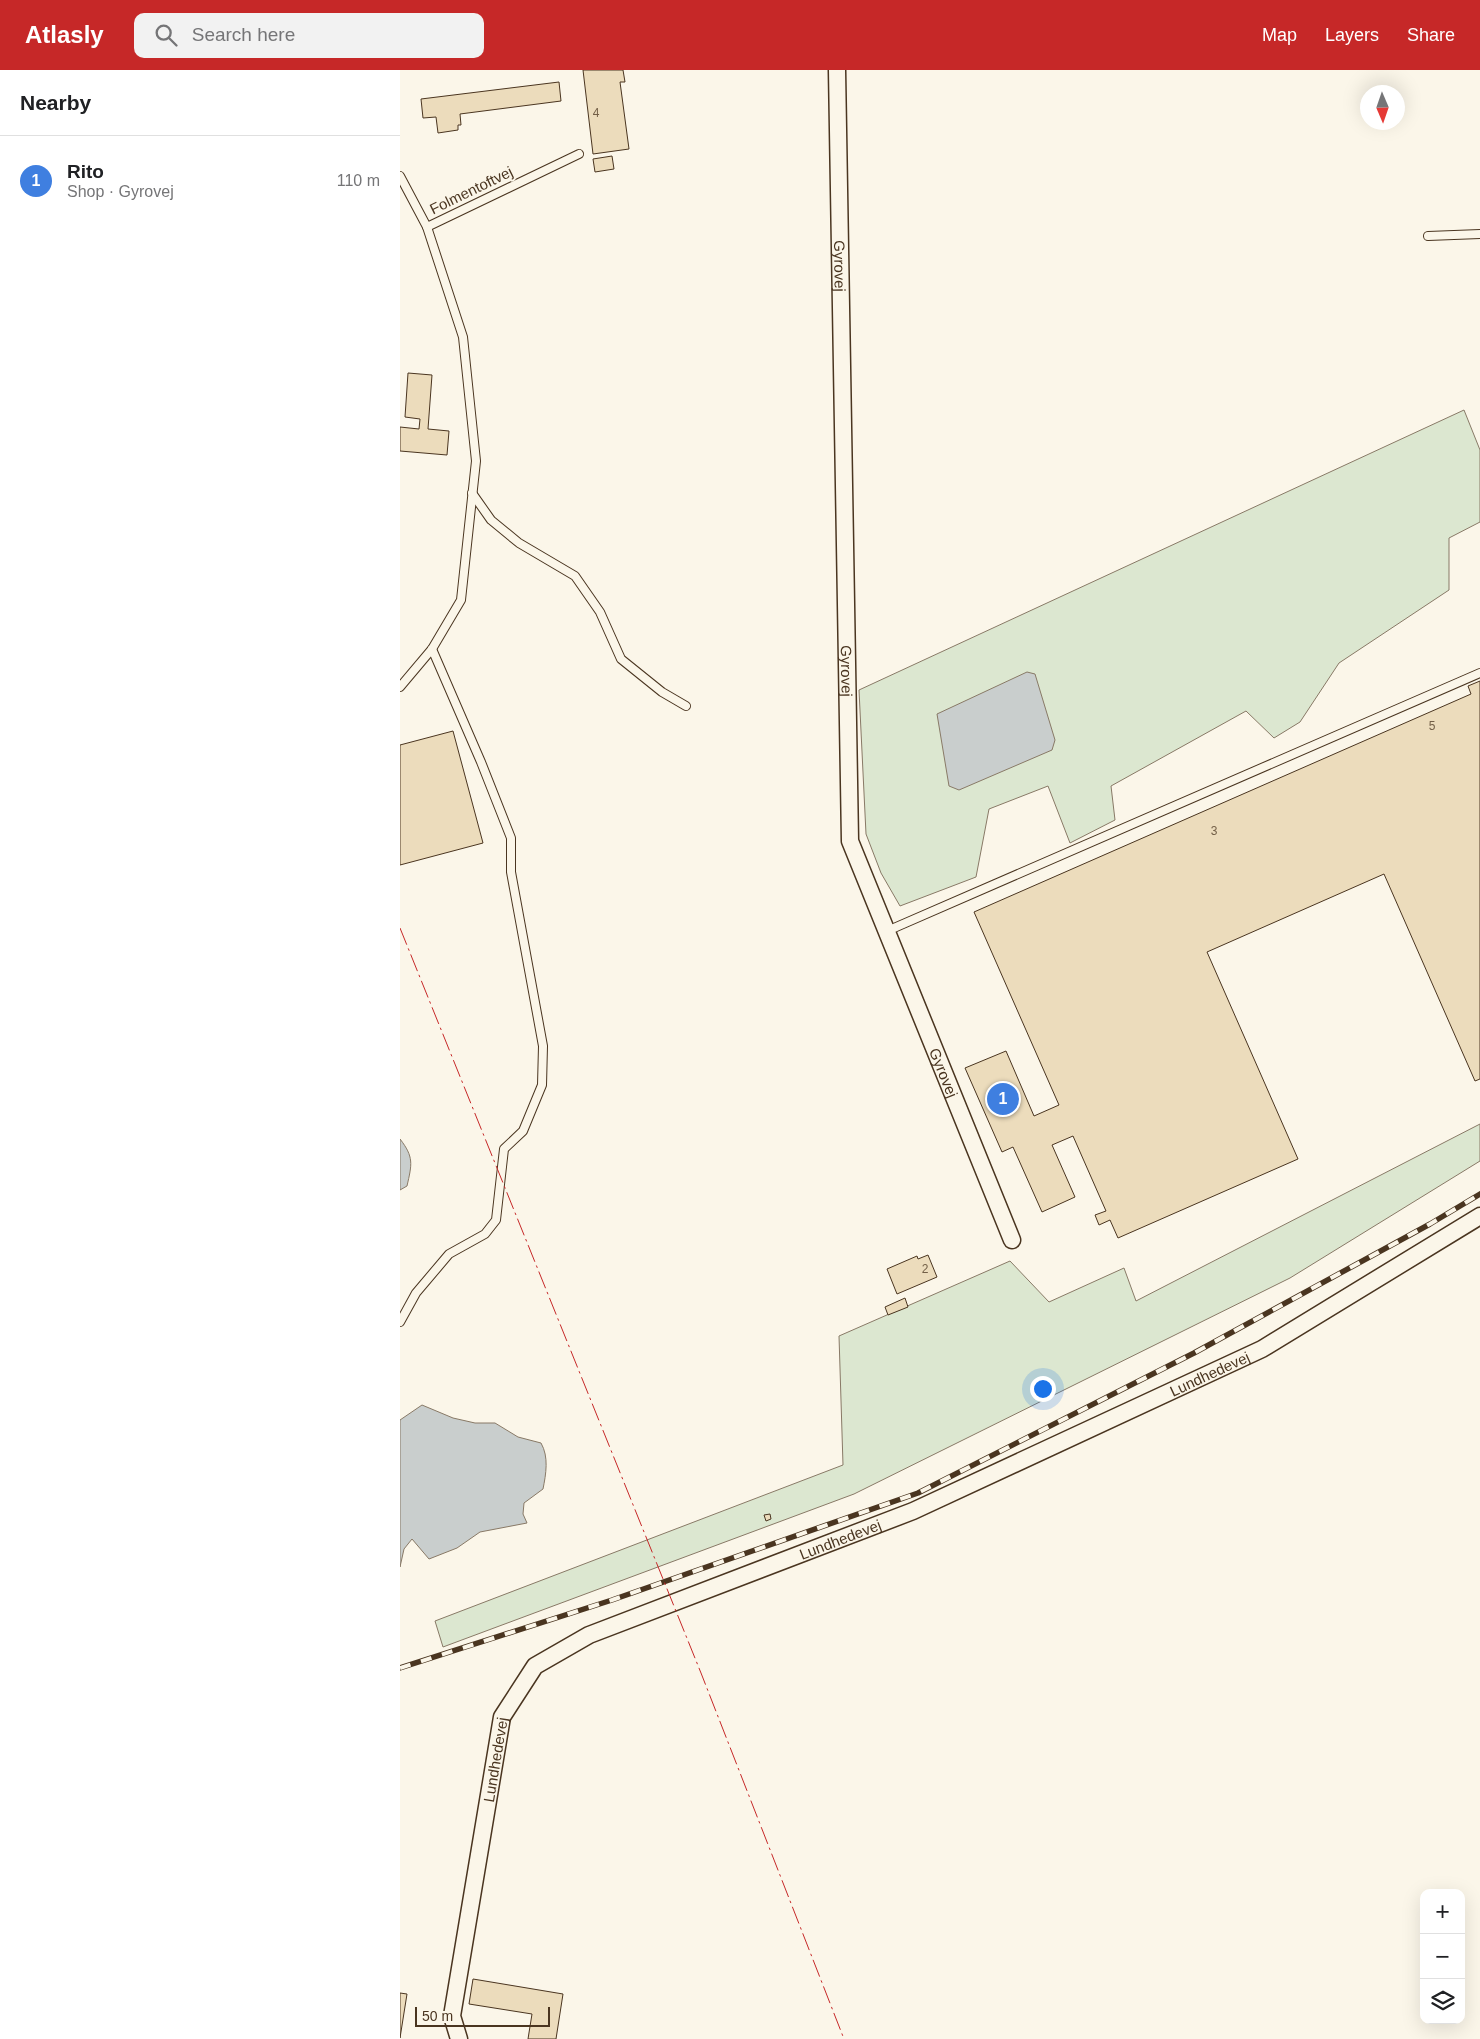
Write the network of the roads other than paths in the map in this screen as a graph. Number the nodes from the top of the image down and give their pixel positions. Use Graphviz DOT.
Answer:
graph roads {
  1 [pos="837,70"];
  2 [pos="579,154"];
  3 [pos="400,176"];
  4 [pos="427,227"];
  5 [pos="1480,234"];
  6 [pos="1428,236"];
  7 [pos="472,493"];
  8 [pos="432,649"];
  9 [pos="1480,673"];
  10 [pos="400,687"];
  11 [pos="686,706"];
  12 [pos="887,931"];
  13 [pos="1480,1216"];
  14 [pos="1012,1240"];
  15 [pos="400,1322"];
  16 [pos="458,2039"];
  1 -- 12 [label="street, Gyrovej"];
  2 -- 4 [label="lane, Folmentoftvej"];
  3 -- 4 [label="lane, Folmentoftvej"];
  4 -- 7 [label="lane"];
  5 -- 6 [label="lane"];
  7 -- 8 [label="lane"];
  7 -- 11 [label="lane"];
  8 -- 10 [label="lane"];
  8 -- 15 [label="lane"];
  9 -- 12 [label="lane"];
  12 -- 14 [label="street, Gyrovej"];
  13 -- 16 [label="street, Lundhedevej"];
}
